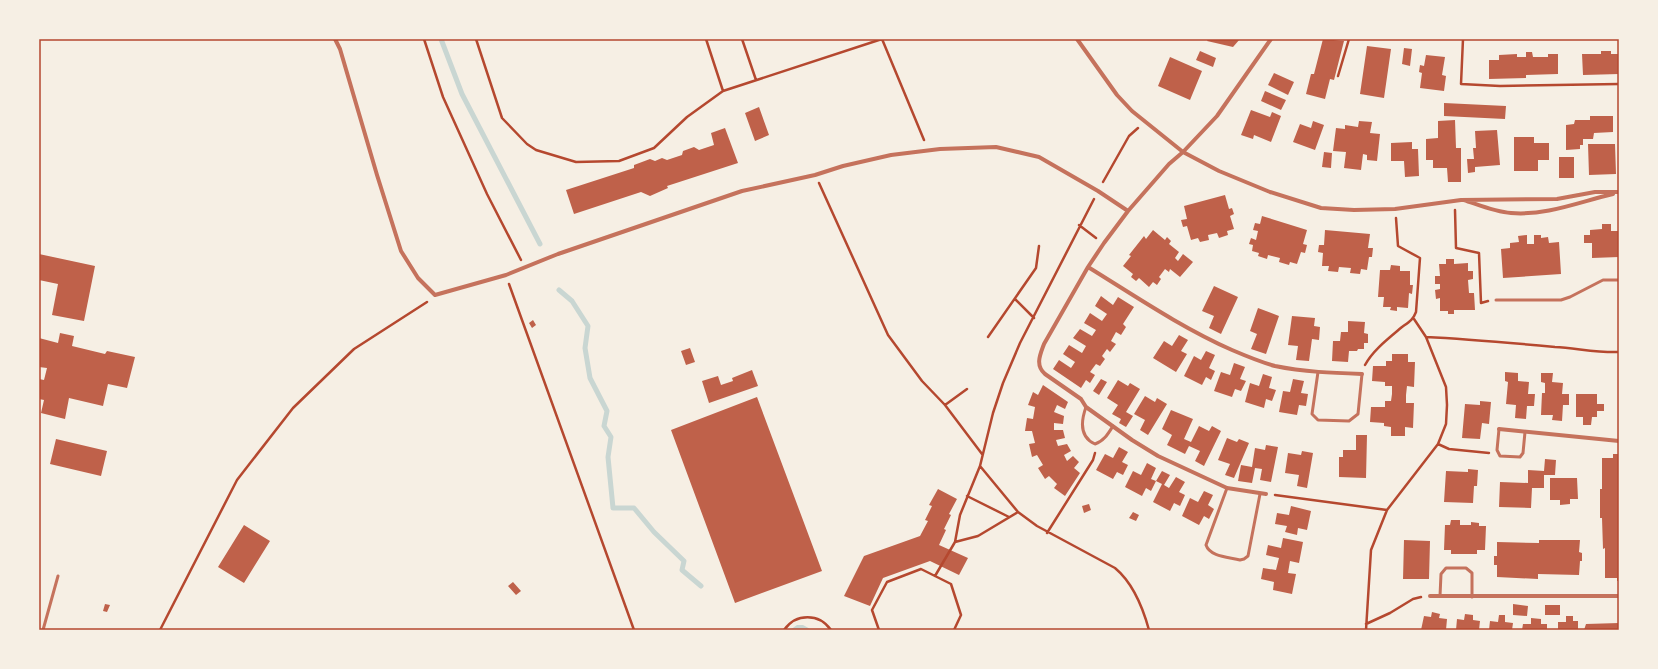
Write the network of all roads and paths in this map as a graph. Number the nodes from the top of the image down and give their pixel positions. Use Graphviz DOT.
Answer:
graph roads {
  1 [pos="335,39"];
  2 [pos="424,39"];
  3 [pos="476,39"];
  4 [pos="706,39"];
  5 [pos="742,39"];
  6 [pos="882,39"];
  7 [pos="1077,39"];
  8 [pos="1272,39"];
  9 [pos="1349,39"];
  10 [pos="1463,39"];
  11 [pos="1338,76"];
  12 [pos="756,80"];
  13 [pos="1619,84"];
  14 [pos="723,91"];
  15 [pos="1145,122"];
  16 [pos="928,150"];
  17 [pos="1183,152"];
  18 [pos="815,175"];
  19 [pos="1098,191"];
  20 [pos="1619,192"];
  21 [pos="1461,200"];
  22 [pos="1455,201"];
  23 [pos="1396,210"];
  24 [pos="1128,211"];
  25 [pos="1079,225"];
  26 [pos="1104,243"];
  27 [pos="1039,246"];
  28 [pos="525,267"];
  29 [pos="1088,267"];
  30 [pos="506,275"];
  31 [pos="1619,280"];
  32 [pos="436,295"];
  33 [pos="1015,299"];
  34 [pos="1496,300"];
  35 [pos="1034,318"];
  36 [pos="1414,319"];
  37 [pos="988,337"];
  38 [pos="1426,337"];
  39 [pos="1619,352"];
  40 [pos="1318,372"];
  41 [pos="1362,374"];
  42 [pos="967,389"];
  43 [pos="944,405"];
  44 [pos="1086,407"];
  45 [pos="1113,426"];
  46 [pos="1499,429"];
  47 [pos="1525,432"];
  48 [pos="1619,441"];
  49 [pos="1095,444"];
  50 [pos="1438,444"];
  51 [pos="1498,454"];
  52 [pos="982,455"];
  53 [pos="980,466"];
  54 [pos="1227,488"];
  55 [pos="1260,494"];
  56 [pos="1266,494"];
  57 [pos="967,496"];
  58 [pos="1387,510"];
  59 [pos="1018,512"];
  60 [pos="1009,518"];
  61 [pos="1047,533"];
  62 [pos="955,542"];
  63 [pos="58,576"];
  64 [pos="936,576"];
  65 [pos="1430,596"];
  66 [pos="1440,596"];
  67 [pos="1619,596"];
  68 [pos="1472,597"];
  69 [pos="1366,624"];
  70 [pos="43,630"];
  71 [pos="160,630"];
  72 [pos="634,630"];
  73 [pos="784,630"];
  74 [pos="831,630"];
  75 [pos="879,630"];
  76 [pos="954,630"];
  77 [pos="1149,630"];
  78 [pos="1366,630"];
  1 -- 32 [label="street"];
  2 -- 28 [label="path"];
  3 -- 14 [label="path"];
  4 -- 14 [label="path"];
  5 -- 12 [label="path"];
  6 -- 12 [label="path"];
  6 -- 16 [label="path"];
  7 -- 15 [label="street"];
  8 -- 17 [label="street"];
  9 -- 11 [label="path"];
  10 -- 13 [label="path"];
  12 -- 14 [label="path"];
  15 -- 17 [label="street"];
  15 -- 19 [label="path"];
  16 -- 18 [label="street"];
  16 -- 19 [label="street"];
  17 -- 23 [label="street"];
  17 -- 24 [label="street"];
  18 -- 28 [label="street"];
  18 -- 43 [label="path"];
  19 -- 24 [label="street"];
  19 -- 25 [label="path"];
  20 -- 21 [label="street"];
  20 -- 21 [label="street"];
  21 -- 22 [label="street"];
  22 -- 23 [label="street"];
  22 -- 34 [label="path"];
  23 -- 36 [label="path"];
  24 -- 26 [label="street"];
  25 -- 26 [label="path"];
  25 -- 35 [label="path"];
  26 -- 29 [label="street"];
  27 -- 33 [label="path"];
  28 -- 30 [label="street"];
  29 -- 40 [label="street"];
  29 -- 44 [label="street"];
  30 -- 32 [label="street"];
  30 -- 72 [label="path"];
  31 -- 34 [label="lane"];
  32 -- 71 [label="path"];
  33 -- 35 [label="path"];
  33 -- 37 [label="path"];
  35 -- 52 [label="path"];
  36 -- 38 [label="path"];
  36 -- 41 [label="path"];
  38 -- 39 [label="path"];
  38 -- 50 [label="path"];
  40 -- 41 [label="street"];
  40 -- 41 [label="lane"];
  42 -- 43 [label="path"];
  43 -- 52 [label="path"];
  44 -- 45 [label="street"];
  44 -- 49 [label="lane"];
  45 -- 49 [label="lane"];
  45 -- 54 [label="street"];
  46 -- 47 [label="street"];
  46 -- 51 [label="lane"];
  47 -- 48 [label="street"];
  47 -- 51 [label="lane"];
  49 -- 61 [label="path"];
  50 -- 51 [label="path"];
  50 -- 58 [label="path"];
  52 -- 53 [label="path"];
  53 -- 57 [label="path"];
  53 -- 59 [label="path"];
  54 -- 55 [label="street"];
  54 -- 55 [label="lane"];
  55 -- 56 [label="street"];
  56 -- 58 [label="path"];
  57 -- 60 [label="path"];
  57 -- 62 [label="path"];
  58 -- 69 [label="path"];
  59 -- 60 [label="path"];
  59 -- 61 [label="path"];
  60 -- 62 [label="path"];
  61 -- 77 [label="path"];
  62 -- 64 [label="path"];
  63 -- 70 [label="lane"];
  64 -- 75 [label="path"];
  64 -- 76 [label="path"];
  65 -- 66 [label="street"];
  65 -- 69 [label="path"];
  66 -- 68 [label="street"];
  66 -- 68 [label="lane"];
  67 -- 68 [label="street"];
  69 -- 78 [label="path"];
  73 -- 74 [label="path"];
}
